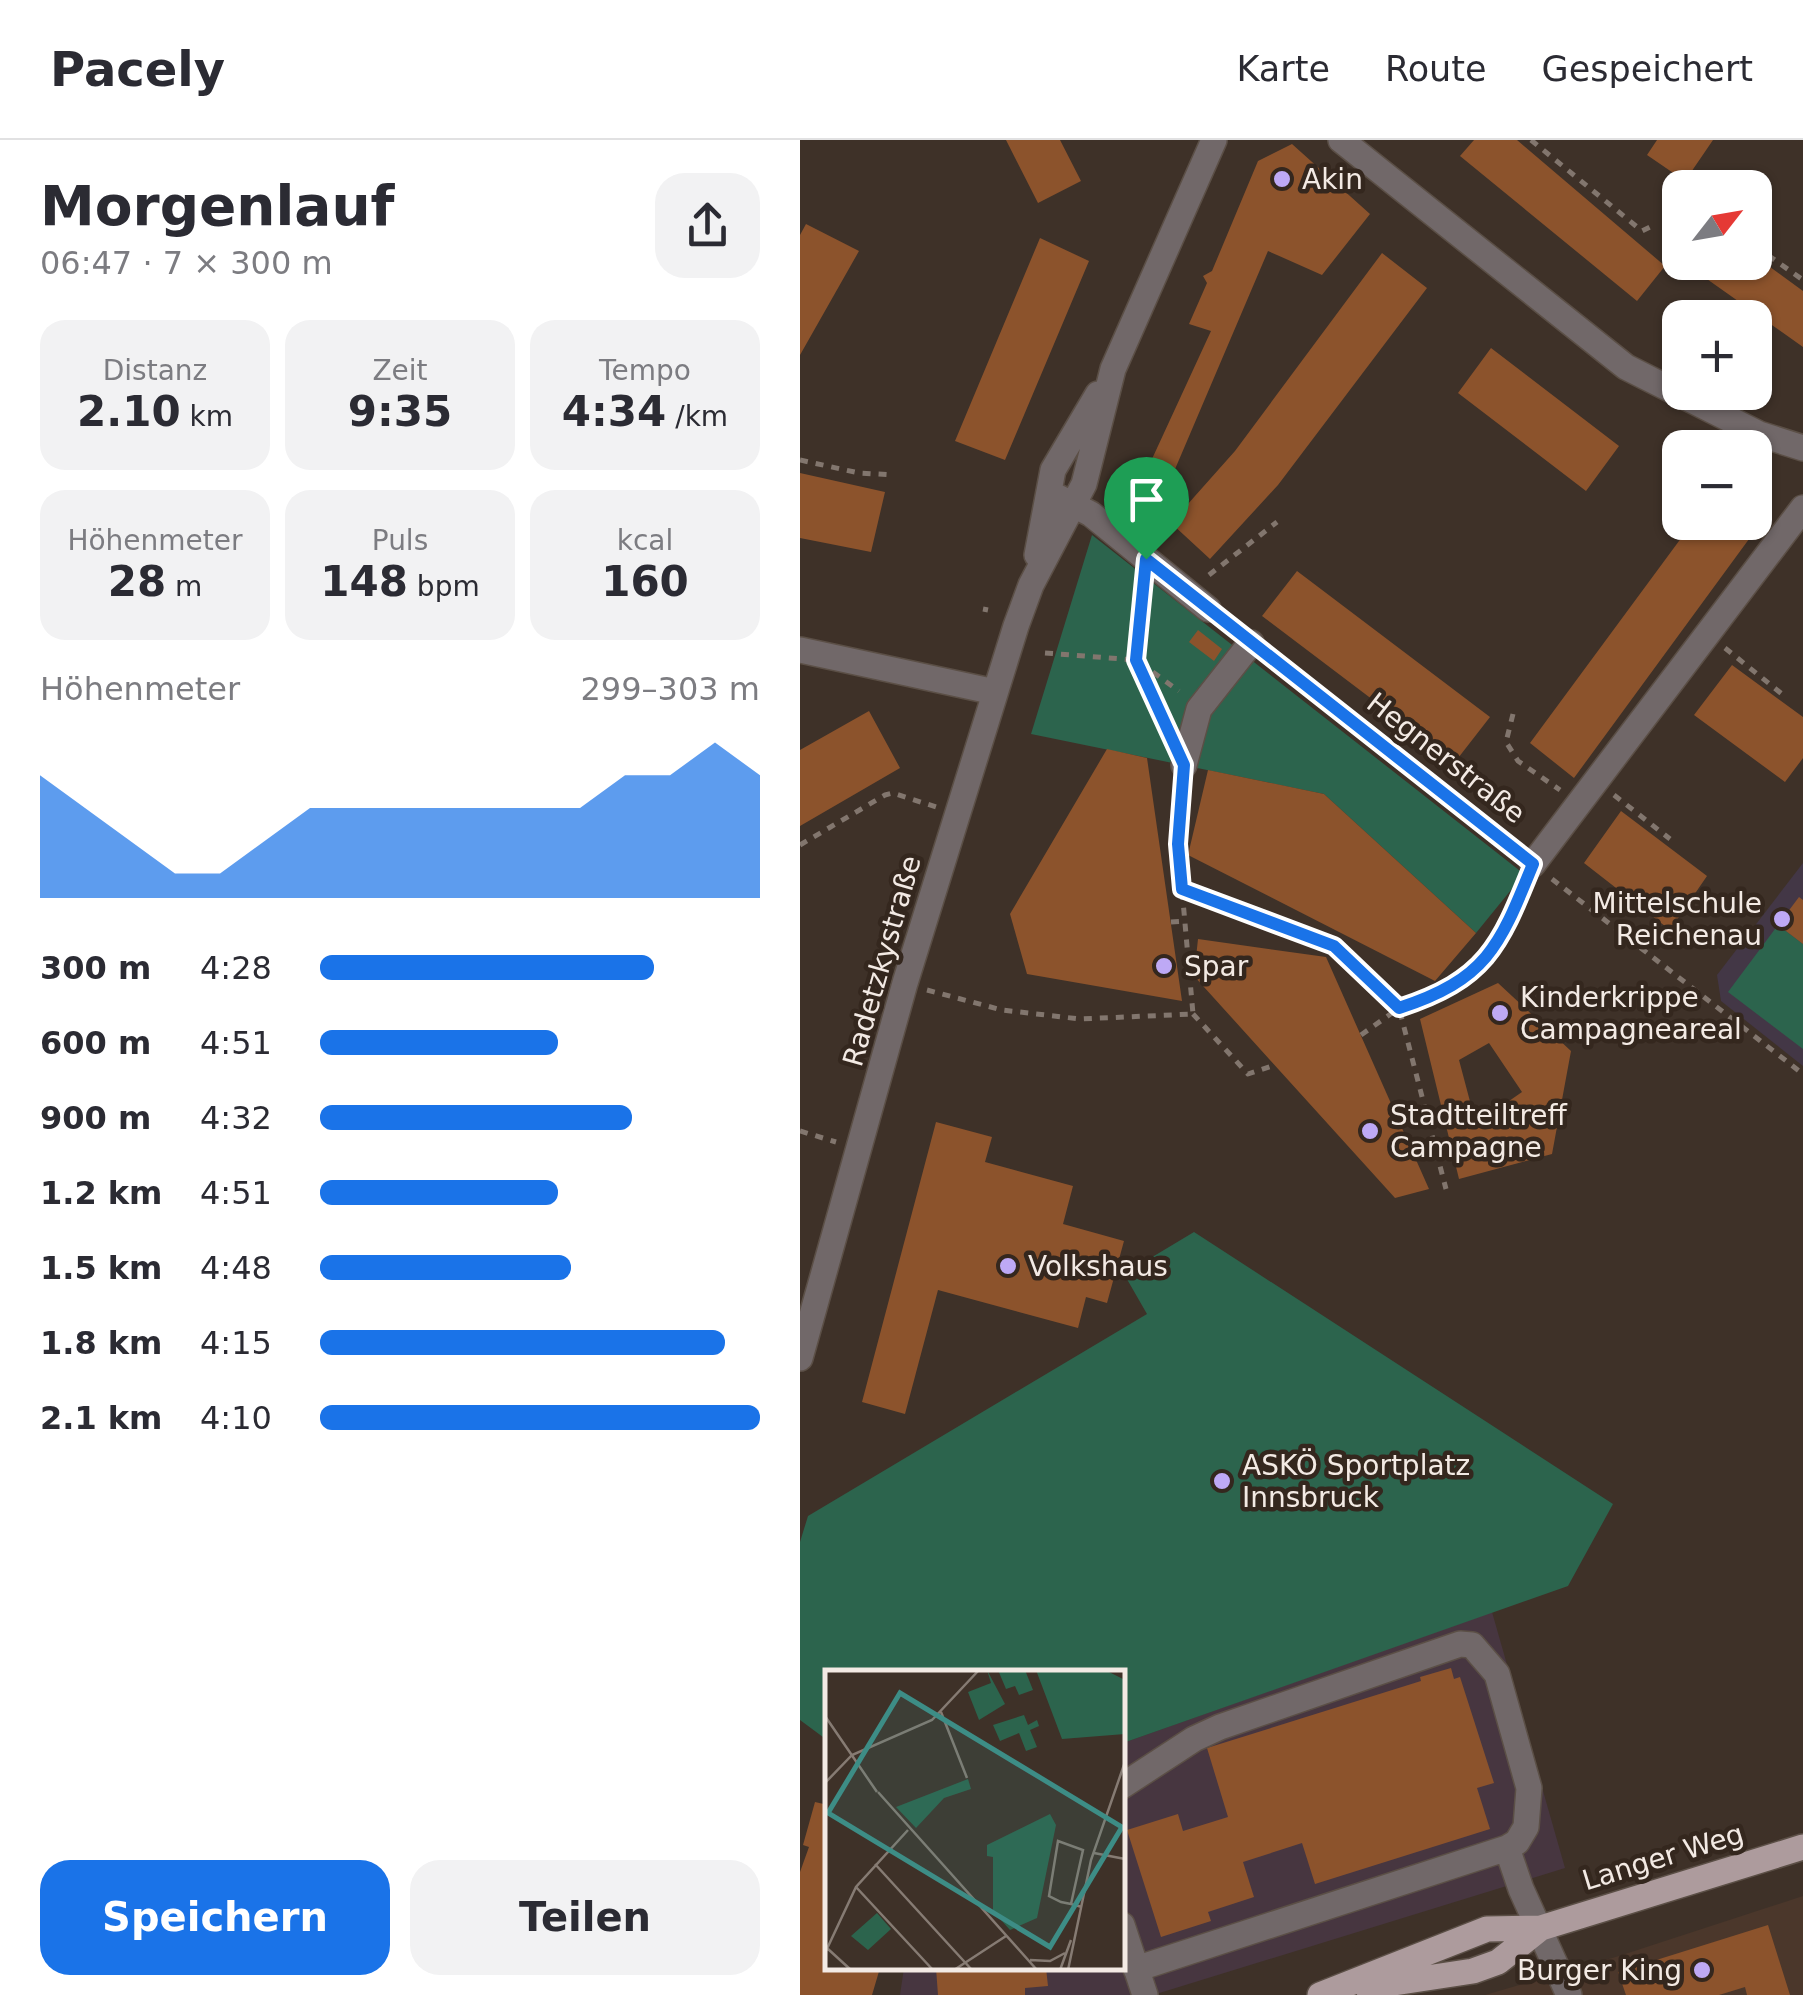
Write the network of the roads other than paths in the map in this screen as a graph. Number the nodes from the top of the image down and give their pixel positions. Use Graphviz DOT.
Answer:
graph roads {
  1 [pos="1214,140"];
  2 [pos="1341,140"];
  3 [pos="1113,370"];
  4 [pos="1803,448"];
  5 [pos="1049,493"];
  6 [pos="1073,505"];
  7 [pos="1803,508"];
  8 [pos="1031,585"];
  9 [pos="1208,610"];
  10 [pos="1251,643"];
  11 [pos="800,650"];
  12 [pos="995,692"];
  13 [pos="1184,765"];
  14 [pos="1533,864"];
  15 [pos="800,1358"];
  16 [pos="1125,1784"];
  17 [pos="1507,1848"];
  18 [pos="1803,1848"];
  19 [pos="1541,1928"];
  20 [pos="1125,1934"];
  21 [pos="1136,1969"];
  22 [pos="1321,1994"];
  23 [pos="1145,1995"];
  24 [pos="1568,1995"];
  1 -- 3 [label="street, Radetzkystraße"];
  2 -- 4 [label="street"];
  3 -- 5 [label="street, Radetzkystraße"];
  3 -- 6 [label="street, Radetzkystraße"];
  5 -- 6 [label="street"];
  5 -- 8 [label="street, Radetzkystraße"];
  6 -- 8 [label="street, Radetzkystraße"];
  6 -- 9 [label="street"];
  7 -- 14 [label="street"];
  8 -- 12 [label="street, Radetzkystraße"];
  10 -- 13 [label="street"];
  11 -- 12 [label="street"];
  12 -- 15 [label="street, Radetzkystraße"];
  16 -- 17 [label="street"];
  17 -- 19 [label="street"];
  17 -- 21 [label="street"];
  18 -- 19 [label="main road, Langer Weg"];
  19 -- 22 [label="main road, Langer Weg"];
  19 -- 24 [label="street"];
  20 -- 21 [label="street"];
  21 -- 23 [label="street"];
}
